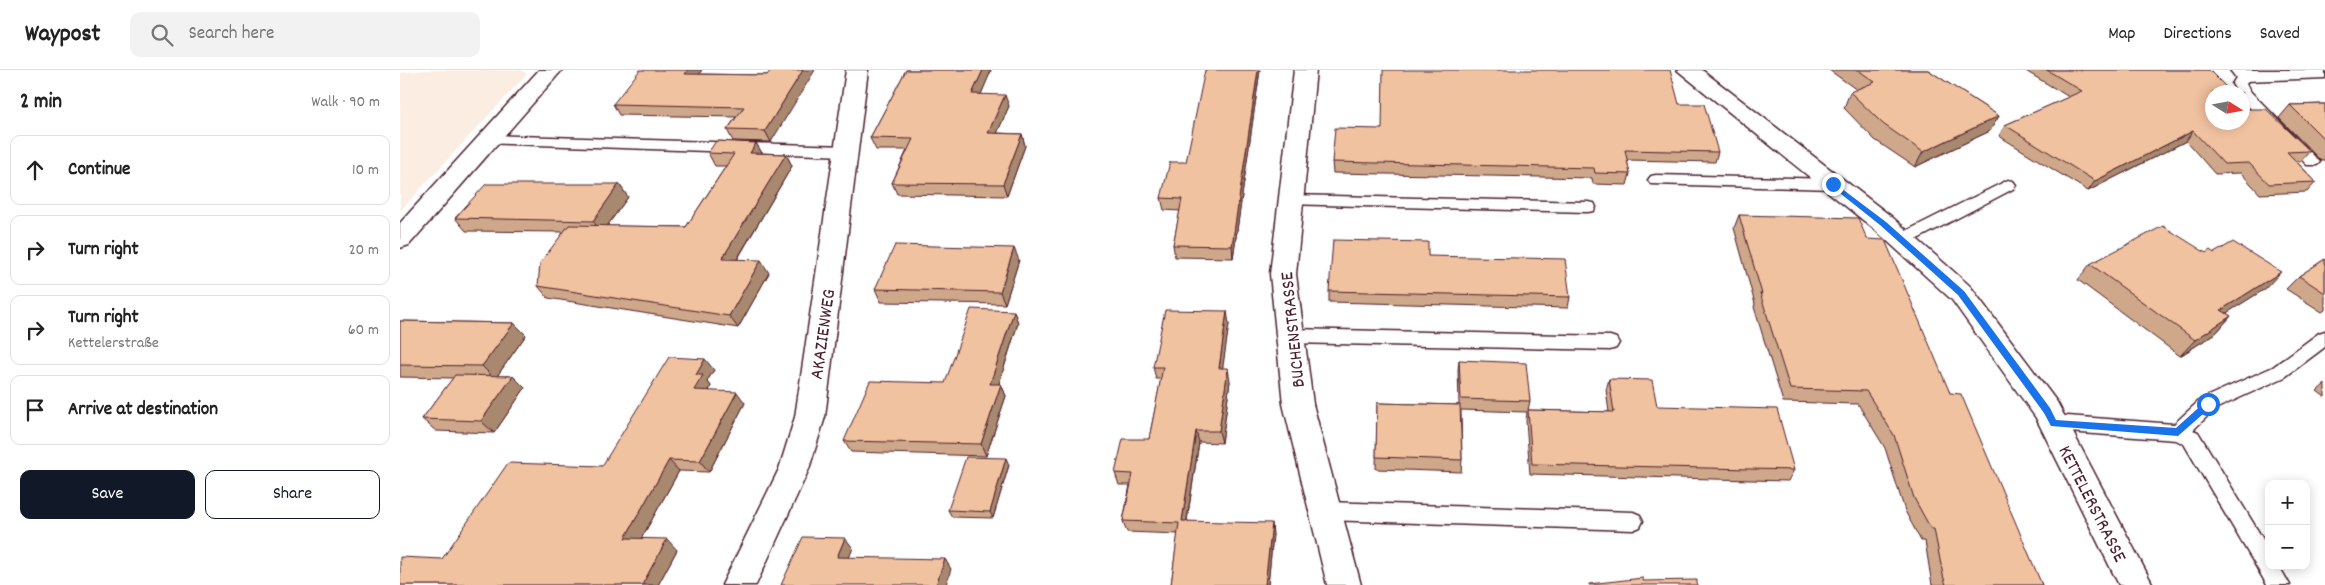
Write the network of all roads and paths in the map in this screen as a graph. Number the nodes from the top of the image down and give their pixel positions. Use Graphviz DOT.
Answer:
graph roads {
  1 [pos="550,70"];
  2 [pos="857,70"];
  3 [pos="1305,70"];
  4 [pos="1688,70"];
  5 [pos="2325,71"];
  6 [pos="2243,72"];
  7 [pos="488,140"];
  8 [pos="846,151"];
  9 [pos="2312,162"];
  10 [pos="1656,180"];
  11 [pos="1833,184"];
  12 [pos="2008,185"];
  13 [pos="1291,200"];
  14 [pos="1588,206"];
  15 [pos="400,239"];
  16 [pos="1902,240"];
  17 [pos="1290,336"];
  18 [pos="2325,338"];
  19 [pos="1610,343"];
  20 [pos="2054,423"];
  21 [pos="2178,432"];
  22 [pos="1326,511"];
  23 [pos="1633,521"];
  24 [pos="739,585"];
  25 [pos="1344,585"];
  26 [pos="2136,585"];
  27 [pos="2279,585"];
  1 -- 7 [label="street"];
  2 -- 8 [label="street, AKAZIENWEG"];
  3 -- 13 [label="street, BUCHENSTRASSE"];
  4 -- 11 [label="street, KETTELERSTRASSE"];
  5 -- 6 [label="street"];
  6 -- 9 [label="lane"];
  7 -- 8 [label="lane"];
  7 -- 15 [label="street"];
  8 -- 24 [label="street, AKAZIENWEG"];
  10 -- 11 [label="lane"];
  11 -- 16 [label="street, KETTELERSTRASSE"];
  12 -- 16 [label="lane"];
  13 -- 14 [label="lane"];
  13 -- 17 [label="street, BUCHENSTRASSE"];
  16 -- 20 [label="street, KETTELERSTRASSE"];
  17 -- 19 [label="lane"];
  17 -- 22 [label="street, BUCHENSTRASSE"];
  18 -- 21 [label="lane"];
  20 -- 21 [label="lane"];
  20 -- 26 [label="street, KETTELERSTRASSE"];
  21 -- 27 [label="lane"];
  22 -- 23 [label="lane"];
  22 -- 25 [label="street, BUCHENSTRASSE"];
}
